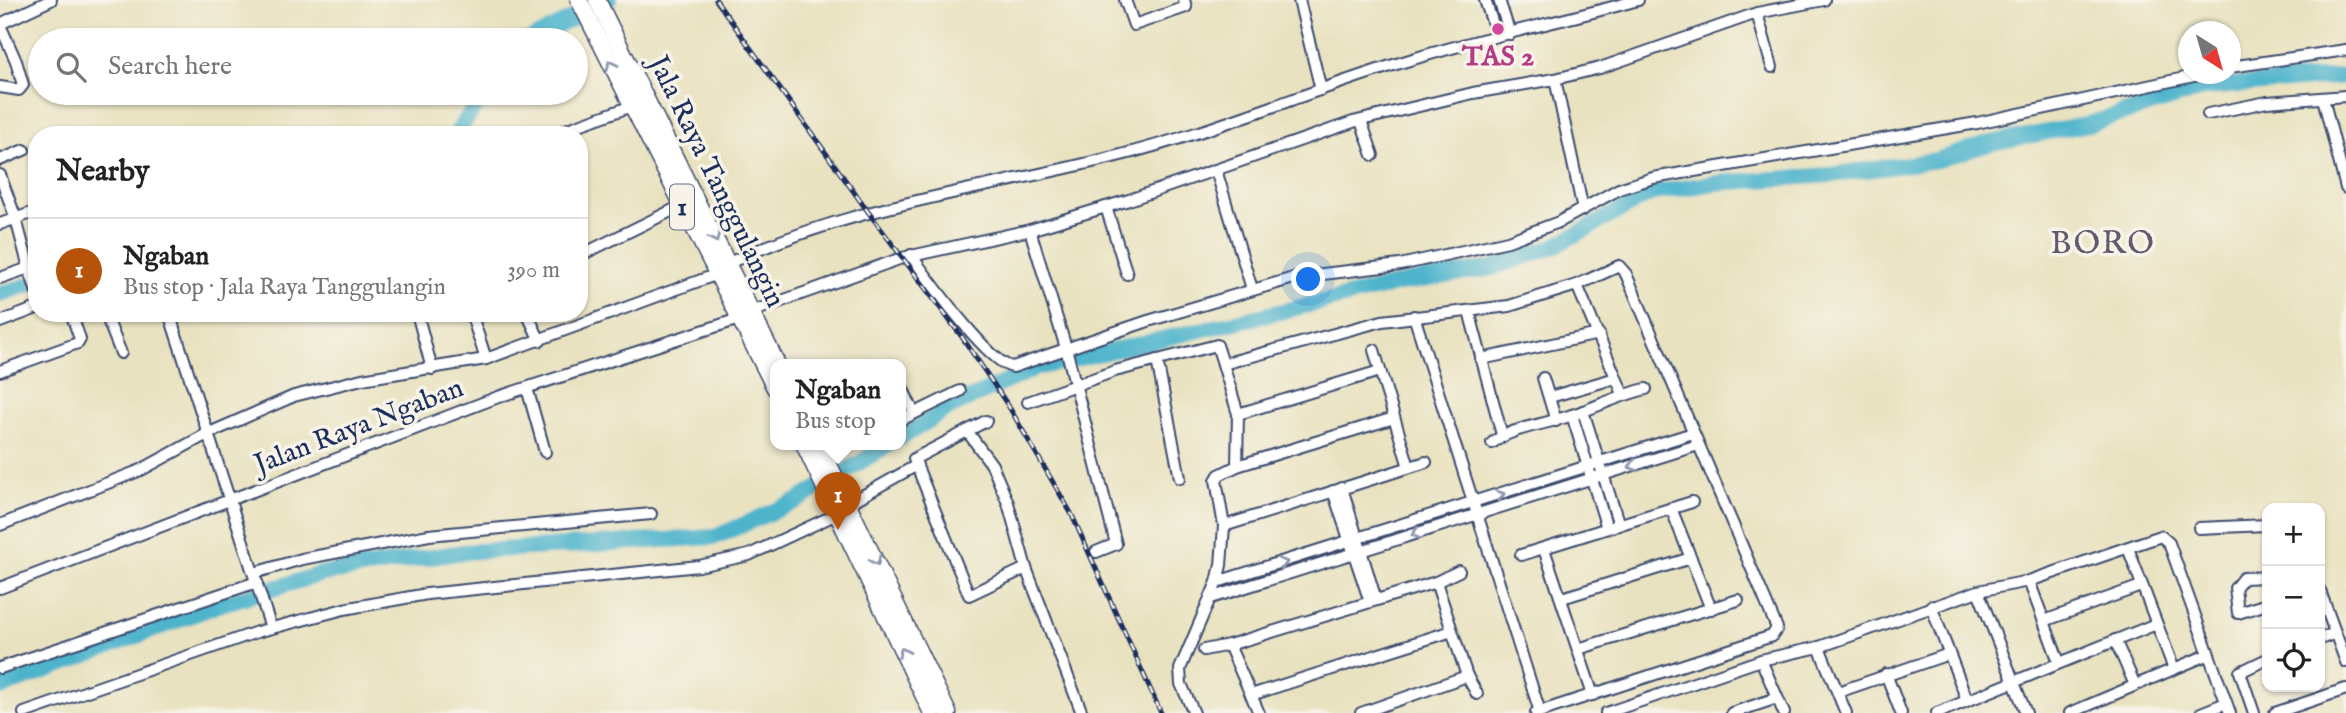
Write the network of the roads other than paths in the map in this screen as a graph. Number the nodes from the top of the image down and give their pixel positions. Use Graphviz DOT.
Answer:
graph roads {
  1 [pos="51,0"];
  2 [pos="579,0"];
  3 [pos="597,0"];
  4 [pos="1125,0"];
  5 [pos="1184,0"];
  6 [pos="1299,0"];
  7 [pos="1485,0"];
  8 [pos="1499,0"];
  9 [pos="1638,0"];
  10 [pos="1824,0"];
  11 [pos="1757,13"];
  12 [pos="0,25"];
  13 [pos="1510,34"];
  14 [pos="1497,36"];
  15 [pos="2346,50"];
  16 [pos="2241,66"];
  17 [pos="1772,67"];
  18 [pos="1555,79"];
  19 [pos="2178,79"];
  20 [pos="0,87"];
  21 [pos="1321,90"];
  22 [pos="2346,96"];
  23 [pos="2323,98"];
  24 [pos="632,106"];
  25 [pos="2208,114"];
  26 [pos="1361,121"];
  27 [pos="576,126"];
  28 [pos="656,137"];
  29 [pos="24,150"];
  30 [pos="1373,155"];
  31 [pos="0,160"];
  32 [pos="1216,170"];
  33 [pos="0,175"];
  34 [pos="2346,188"];
  35 [pos="681,206"];
  36 [pos="1106,207"];
  37 [pos="1583,210"];
  38 [pos="28,214"];
  39 [pos="16,219"];
  40 [pos="0,224"];
  41 [pos="1030,230"];
  42 [pos="588,252"];
  43 [pos="911,255"];
  44 [pos="28,258"];
  45 [pos="721,269"];
  46 [pos="28,272"];
  47 [pos="1127,274"];
  48 [pos="0,278"];
  49 [pos="1577,285"];
  50 [pos="1252,289"];
  51 [pos="28,311"];
  52 [pos="1469,311"];
  53 [pos="745,316"];
  54 [pos="1414,316"];
  55 [pos="0,322"];
  56 [pos="74,322"];
  57 [pos="109,322"];
  58 [pos="172,322"];
  59 [pos="419,322"];
  60 [pos="474,322"];
  61 [pos="531,322"];
  62 [pos="588,322"];
  63 [pos="588,322"];
  64 [pos="1599,334"];
  65 [pos="540,341"];
  66 [pos="1374,350"];
  67 [pos="1067,352"];
  68 [pos="121,354"];
  69 [pos="486,359"];
  70 [pos="774,359"];
  71 [pos="1157,359"];
  72 [pos="1481,359"];
  73 [pos="1223,364"];
  74 [pos="432,369"];
  75 [pos="0,371"];
  76 [pos="1380,371"];
  77 [pos="770,376"];
  78 [pos="1544,378"];
  79 [pos="1616,378"];
  80 [pos="1075,381"];
  81 [pos="527,388"];
  82 [pos="1646,389"];
  83 [pos="960,391"];
  84 [pos="1623,394"];
  85 [pos="906,396"];
  86 [pos="1550,397"];
  87 [pos="1028,402"];
  88 [pos="1583,411"];
  89 [pos="914,413"];
  90 [pos="1238,414"];
  91 [pos="1572,415"];
  92 [pos="906,417"];
  93 [pos="1394,418"];
  94 [pos="986,421"];
  95 [pos="1556,421"];
  96 [pos="967,431"];
  97 [pos="1693,433"];
  98 [pos="207,434"];
  99 [pos="1502,435"];
  100 [pos="1492,443"];
  101 [pos="1698,445"];
  102 [pos="839,450"];
  103 [pos="545,452"];
  104 [pos="822,459"];
  105 [pos="1426,462"];
  106 [pos="1600,463"];
  107 [pos="917,465"];
  108 [pos="1237,466"];
  109 [pos="1588,466"];
  110 [pos="1409,467"];
  111 [pos="1603,475"];
  112 [pos="1180,478"];
  113 [pos="1591,478"];
  114 [pos="1338,490"];
  115 [pos="230,501"];
  116 [pos="1692,502"];
  117 [pos="1475,503"];
  118 [pos="842,507"];
  119 [pos="1671,509"];
  120 [pos="651,514"];
  121 [pos="1479,514"];
  122 [pos="0,525"];
  123 [pos="1619,525"];
  124 [pos="2262,525"];
  125 [pos="1224,526"];
  126 [pos="1607,528"];
  127 [pos="2199,528"];
  128 [pos="1354,541"];
  129 [pos="2128,548"];
  130 [pos="1544,549"];
  131 [pos="1096,552"];
  132 [pos="1358,553"];
  133 [pos="1521,555"];
  134 [pos="1691,558"];
  135 [pos="1026,568"];
  136 [pos="1459,570"];
  137 [pos="2262,577"];
  138 [pos="256,580"];
  139 [pos="2029,581"];
  140 [pos="1436,582"];
  141 [pos="1217,583"];
  142 [pos="2141,586"];
  143 [pos="0,588"];
  144 [pos="1978,591"];
  145 [pos="1211,597"];
  146 [pos="1562,598"];
  147 [pos="1738,600"];
  148 [pos="1373,601"];
  149 [pos="2325,605"];
  150 [pos="1931,606"];
  151 [pos="2262,606"];
  152 [pos="1711,609"];
  153 [pos="2044,621"];
  154 [pos="2156,624"];
  155 [pos="271,628"];
  156 [pos="1452,631"];
  157 [pos="2335,634"];
  158 [pos="2325,637"];
  159 [pos="2115,640"];
  160 [pos="1229,645"];
  161 [pos="1819,647"];
  162 [pos="1577,649"];
  163 [pos="1204,650"];
  164 [pos="1949,654"];
  165 [pos="2207,655"];
  166 [pos="1761,660"];
  167 [pos="2262,661"];
  168 [pos="2346,662"];
  169 [pos="2059,663"];
  170 [pos="0,668"];
  171 [pos="2174,669"];
  172 [pos="1886,674"];
  173 [pos="1467,676"];
  174 [pos="2013,682"];
  175 [pos="2136,685"];
  176 [pos="2346,689"];
  177 [pos="1838,692"];
  178 [pos="1477,694"];
  179 [pos="1251,695"];
  180 [pos="1593,695"];
  181 [pos="1777,698"];
  182 [pos="1967,701"];
  183 [pos="2228,708"];
  184 [pos="1622,710"];
  185 [pos="1538,712"];
  186 [pos="24,713"];
  187 [pos="932,713"];
  188 [pos="948,713"];
  189 [pos="1082,713"];
  190 [pos="1194,713"];
  191 [pos="1259,713"];
  192 [pos="1361,713"];
  193 [pos="1606,713"];
  194 [pos="1732,713"];
  195 [pos="1784,713"];
  196 [pos="1846,713"];
  197 [pos="1901,713"];
  198 [pos="1937,713"];
  199 [pos="2026,713"];
  200 [pos="2070,713"];
  201 [pos="2201,713"];
  202 [pos="2254,713"];
  203 [pos="2275,713"];
  1 -- 12 [label="street"];
  24 -- 2 [label="highway, 1, one-way"];
  3 -- 28 [label="highway, Jala Raya Tanggulangin / 1"];
  4 -- 5 [label="street"];
  6 -- 21 [label="street"];
  7 -- 14 [label="street"];
  8 -- 13 [label="street"];
  9 -- 13 [label="street"];
  10 -- 11 [label="street, Jalan Raya Ngaban"];
  11 -- 17 [label="street"];
  11 -- 18 [label="street, Jalan Raya Ngaban"];
  12 -- 20 [label="street"];
  13 -- 14 [label="street"];
  14 -- 21 [label="street"];
  15 -- 16 [label="street"];
  18 -- 26 [label="street, Jalan Raya Ngaban"];
  18 -- 37 [label="street"];
  19 -- 37 [label="street"];
  21 -- 45 [label="street"];
  22 -- 23 [label="street"];
  23 -- 25 [label="street"];
  23 -- 34 [label="street"];
  24 -- 27 [label="street"];
  24 -- 28 [label="highway, 1"];
  26 -- 30 [label="street"];
  26 -- 32 [label="street, Jalan Raya Ngaban"];
  28 -- 35 [label="highway, 1"];
  28 -- 45 [label="highway, Jala Raya Tanggulangin / 1, one-way"];
  29 -- 31 [label="street"];
  32 -- 36 [label="street, Jalan Raya Ngaban"];
  32 -- 50 [label="street"];
  33 -- 39 [label="street"];
  35 -- 42 [label="street"];
  35 -- 45 [label="highway, 1"];
  36 -- 41 [label="street, Jalan Raya Ngaban"];
  36 -- 47 [label="street"];
  37 -- 50 [label="street"];
  38 -- 39 [label="street"];
  39 -- 40 [label="street"];
  39 -- 44 [label="street"];
  41 -- 43 [label="street, Jalan Raya Ngaban"];
  41 -- 67 [label="street"];
  43 -- 53 [label="street, Jalan Raya Ngaban"];
  43 -- 67 [label="street"];
  45 -- 53 [label="highway, Jala Raya Tanggulangin / 1"];
  45 -- 62 [label="street"];
  46 -- 48 [label="street"];
  49 -- 52 [label="street"];
  49 -- 64 [label="street"];
  49 -- 97 [label="street"];
  50 -- 67 [label="street"];
  51 -- 55 [label="street"];
  52 -- 54 [label="street"];
  52 -- 72 [label="street"];
  53 -- 70 [label="highway, Jala Raya Tanggulangin / 1"];
  53 -- 77 [label="highway, 1"];
  53 -- 81 [label="street, Jalan Raya Ngaban"];
  54 -- 73 [label="street"];
  54 -- 117 [label="street"];
  56 -- 75 [label="street"];
  57 -- 68 [label="street"];
  58 -- 98 [label="street"];
  59 -- 74 [label="street"];
  60 -- 69 [label="street"];
  61 -- 65 [label="street"];
  63 -- 65 [label="street"];
  64 -- 72 [label="street"];
  64 -- 79 [label="street"];
  65 -- 69 [label="street"];
  66 -- 76 [label="street"];
  67 -- 80 [label="street"];
  69 -- 74 [label="street"];
  71 -- 73 [label="street"];
  71 -- 80 [label="street"];
  71 -- 112 [label="street"];
  72 -- 99 [label="street"];
  73 -- 90 [label="street"];
  74 -- 98 [label="street"];
  76 -- 90 [label="street"];
  76 -- 93 [label="street"];
  78 -- 86 [label="street"];
  79 -- 84 [label="street"];
  79 -- 86 [label="street"];
  80 -- 87 [label="street"];
  80 -- 131 [label="street"];
  81 -- 103 [label="street"];
  81 -- 115 [label="street, Jalan Raya Ngaban"];
  82 -- 84 [label="street"];
  83 -- 89 [label="street"];
  84 -- 88 [label="street"];
  85 -- 89 [label="street"];
  86 -- 95 [label="street"];
  88 -- 91 [label="street"];
  88 -- 106 [label="street"];
  89 -- 92 [label="street"];
  90 -- 108 [label="street"];
  91 -- 95 [label="street"];
  91 -- 109 [label="street"];
  93 -- 108 [label="street"];
  93 -- 110 [label="street"];
  94 -- 96 [label="street"];
  95 -- 99 [label="street"];
  96 -- 107 [label="street"];
  96 -- 135 [label="street"];
  97 -- 101 [label="street"];
  97 -- 106 [label="street"];
  98 -- 115 [label="street"];
  98 -- 122 [label="street"];
  99 -- 100 [label="street"];
  101 -- 111 [label="street, one-way"];
  101 -- 180 [label="street"];
  102 -- 104 [label="street"];
  104 -- 118 [label="highway"];
  105 -- 110 [label="street"];
  106 -- 109 [label="street"];
  106 -- 111 [label="street"];
  107 -- 118 [label="street"];
  107 -- 135 [label="street"];
  108 -- 125 [label="street"];
  109 -- 113 [label="street"];
  117 -- 109 [label="street, one-way"];
  110 -- 114 [label="street"];
  111 -- 113 [label="street"];
  111 -- 123 [label="street"];
  113 -- 121 [label="street"];
  113 -- 126 [label="street"];
  114 -- 125 [label="street"];
  114 -- 128 [label="street"];
  115 -- 138 [label="street"];
  115 -- 143 [label="street, Jalan Raya Ngaban"];
  116 -- 119 [label="street"];
  117 -- 121 [label="street"];
  117 -- 128 [label="street"];
  118 -- 155 [label="street"];
  187 -- 118 [label="highway, one-way"];
  118 -- 188 [label="highway, one-way"];
  119 -- 123 [label="street"];
  119 -- 134 [label="street"];
  120 -- 138 [label="street"];
  121 -- 132 [label="street, one-way"];
  121 -- 185 [label="street"];
  123 -- 126 [label="street"];
  124 -- 127 [label="street"];
  125 -- 141 [label="street"];
  126 -- 130 [label="street"];
  128 -- 132 [label="street"];
  141 -- 128 [label="street, one-way"];
  129 -- 139 [label="street"];
  129 -- 142 [label="street"];
  129 -- 165 [label="street"];
  130 -- 133 [label="street"];
  130 -- 146 [label="street"];
  132 -- 145 [label="street"];
  132 -- 148 [label="street"];
  134 -- 146 [label="street"];
  134 -- 152 [label="street"];
  135 -- 189 [label="street"];
  136 -- 140 [label="street"];
  137 -- 151 [label="street"];
  138 -- 155 [label="street"];
  138 -- 170 [label="street"];
  139 -- 144 [label="street"];
  139 -- 153 [label="street"];
  140 -- 148 [label="street"];
  140 -- 156 [label="street"];
  141 -- 145 [label="street"];
  142 -- 153 [label="street"];
  142 -- 154 [label="street"];
  144 -- 150 [label="street"];
  144 -- 174 [label="street"];
  145 -- 190 [label="street"];
  146 -- 162 [label="street"];
  147 -- 152 [label="street"];
  148 -- 160 [label="street"];
  149 -- 157 [label="street"];
  150 -- 161 [label="street"];
  150 -- 164 [label="street"];
  152 -- 162 [label="street"];
  153 -- 169 [label="street"];
  154 -- 159 [label="street"];
  154 -- 171 [label="street"];
  155 -- 186 [label="street"];
  156 -- 173 [label="street"];
  156 -- 179 [label="street"];
  157 -- 158 [label="street"];
  157 -- 168 [label="street"];
  159 -- 169 [label="street"];
  159 -- 175 [label="street"];
  160 -- 163 [label="street"];
  160 -- 179 [label="street"];
  161 -- 166 [label="street"];
  161 -- 177 [label="street"];
  162 -- 180 [label="street"];
  164 -- 172 [label="street"];
  164 -- 182 [label="street"];
  165 -- 171 [label="street"];
  165 -- 183 [label="street"];
  166 -- 181 [label="street"];
  166 -- 184 [label="street"];
  167 -- 202 [label="street"];
  169 -- 174 [label="street"];
  171 -- 175 [label="street"];
  172 -- 177 [label="street"];
  172 -- 197 [label="street"];
  173 -- 178 [label="street"];
  173 -- 192 [label="street"];
  174 -- 182 [label="street"];
  174 -- 199 [label="street"];
  175 -- 200 [label="street"];
  176 -- 203 [label="street"];
  177 -- 196 [label="street"];
  179 -- 191 [label="street"];
  180 -- 185 [label="street"];
  181 -- 194 [label="street"];
  181 -- 195 [label="street"];
  182 -- 198 [label="street"];
  183 -- 201 [label="street"];
  184 -- 193 [label="street"];
}
